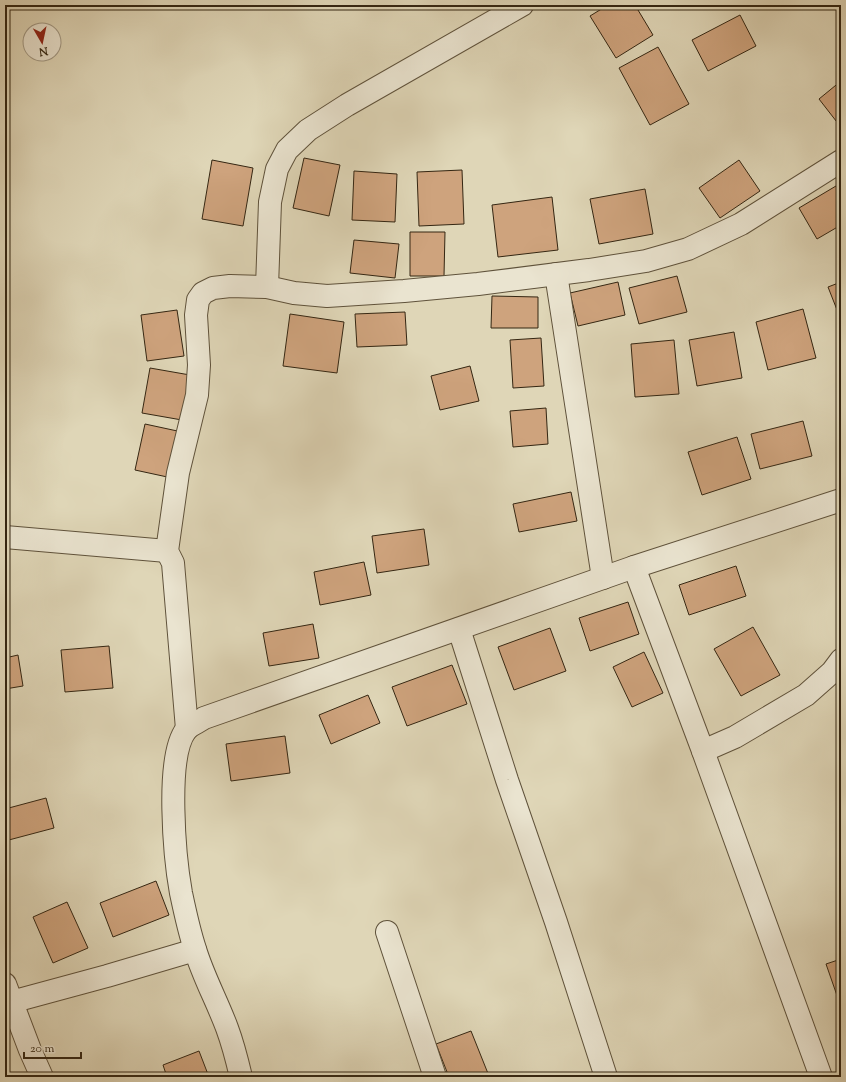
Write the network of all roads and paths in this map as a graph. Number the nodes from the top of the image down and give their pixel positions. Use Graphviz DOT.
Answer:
graph roads {
  1 [pos="512,8"];
  2 [pos="841,161"];
  3 [pos="556,274"];
  4 [pos="267,287"];
  5 [pos="840,502"];
  6 [pos="5,536"];
  7 [pos="166,551"];
  8 [pos="634,567"];
  9 [pos="603,578"];
  10 [pos="459,629"];
  11 [pos="841,660"];
  12 [pos="187,729"];
  13 [pos="703,751"];
  14 [pos="387,932"];
  15 [pos="195,950"];
  16 [pos="8,993"];
  17 [pos="42,1077"];
  18 [pos="241,1077"];
  19 [pos="435,1077"];
  20 [pos="606,1077"];
  21 [pos="821,1077"];
  1 -- 4 [label="street"];
  2 -- 3 [label="street"];
  3 -- 4 [label="street"];
  3 -- 9 [label="street"];
  4 -- 7 [label="street"];
  5 -- 8 [label="street"];
  6 -- 7 [label="street"];
  7 -- 12 [label="street"];
  8 -- 9 [label="street"];
  8 -- 13 [label="street"];
  9 -- 10 [label="street"];
  10 -- 12 [label="street"];
  10 -- 20 [label="street"];
  11 -- 13 [label="street"];
  12 -- 15 [label="street"];
  13 -- 21 [label="street"];
  14 -- 19 [label="street"];
  15 -- 16 [label="street"];
  15 -- 18 [label="street"];
  16 -- 17 [label="street"];
}
